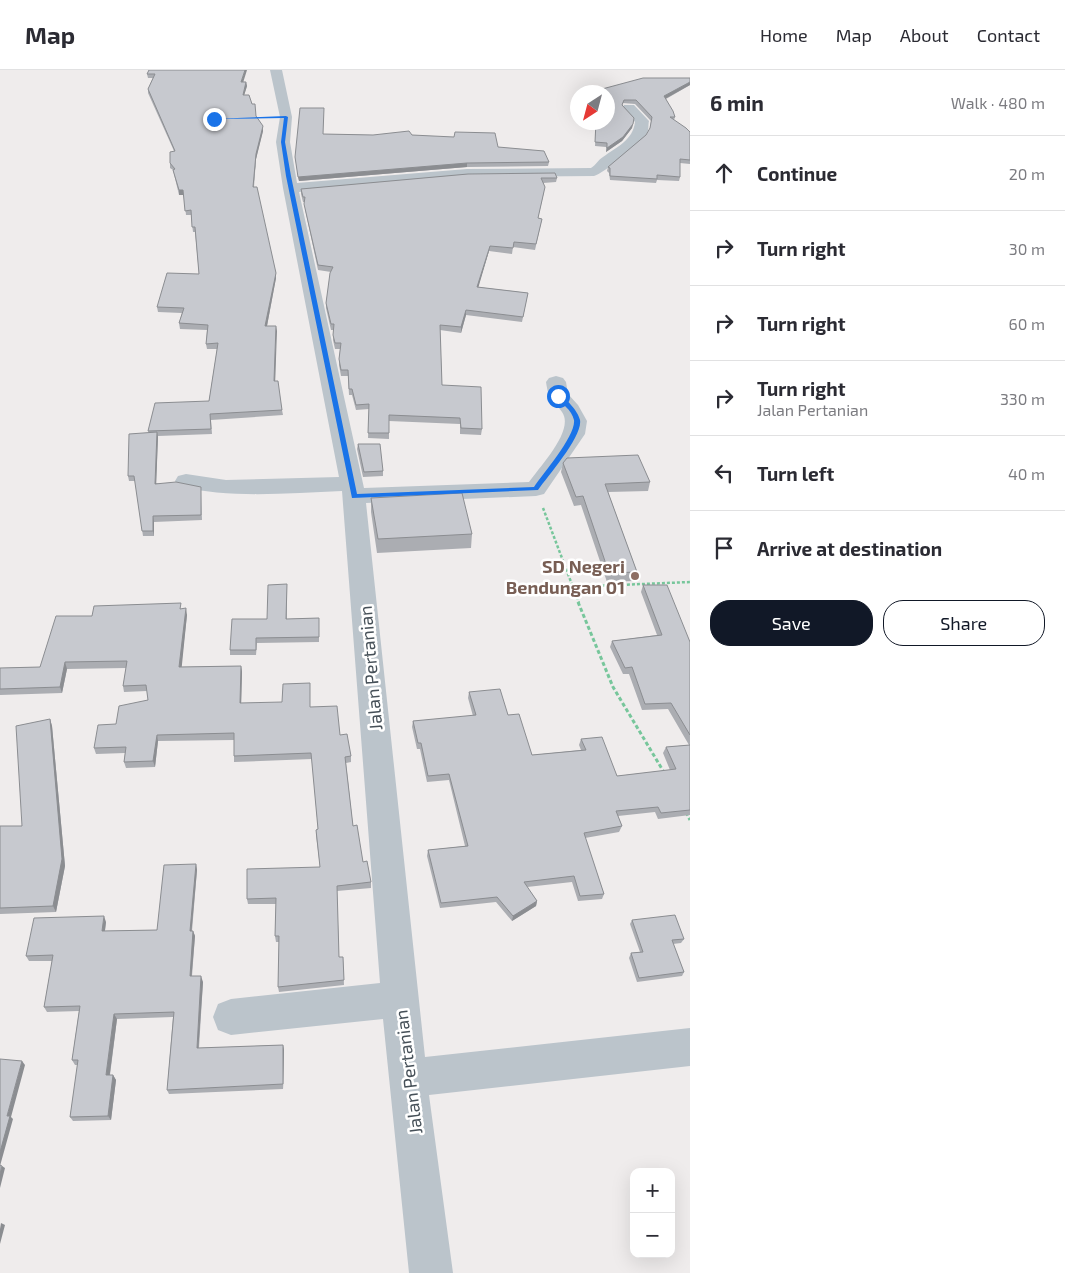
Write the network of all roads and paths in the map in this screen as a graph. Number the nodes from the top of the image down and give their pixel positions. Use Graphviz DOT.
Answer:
graph roads {
  1 [pos="276,70"];
  2 [pos="629,108"];
  3 [pos="290,188"];
  4 [pos="556,382"];
  5 [pos="186,481"];
  6 [pos="536,489"];
  7 [pos="353,490"];
  8 [pos="690,582"];
  9 [pos="572,587"];
  10 [pos="665,776"];
  11 [pos="683,806"];
  12 [pos="690,820"];
  13 [pos="399,999"];
  14 [pos="231,1017"];
  15 [pos="690,1047"];
  16 [pos="409,1078"];
  17 [pos="431,1273"];
  1 -- 3 [label="street, Jalan Pertanian"];
  2 -- 3 [label="street"];
  3 -- 7 [label="street, Jalan Pertanian"];
  4 -- 6 [label="street"];
  5 -- 7 [label="street"];
  6 -- 7 [label="street"];
  6 -- 9 [label="path"];
  7 -- 13 [label="street, Jalan Pertanian"];
  8 -- 9 [label="path"];
  9 -- 10 [label="path"];
  11 -- 12 [label="path"];
  13 -- 14 [label="street"];
  13 -- 16 [label="street, Jalan Pertanian"];
  15 -- 16 [label="street"];
  16 -- 17 [label="street, Jalan Pertanian"];
}
